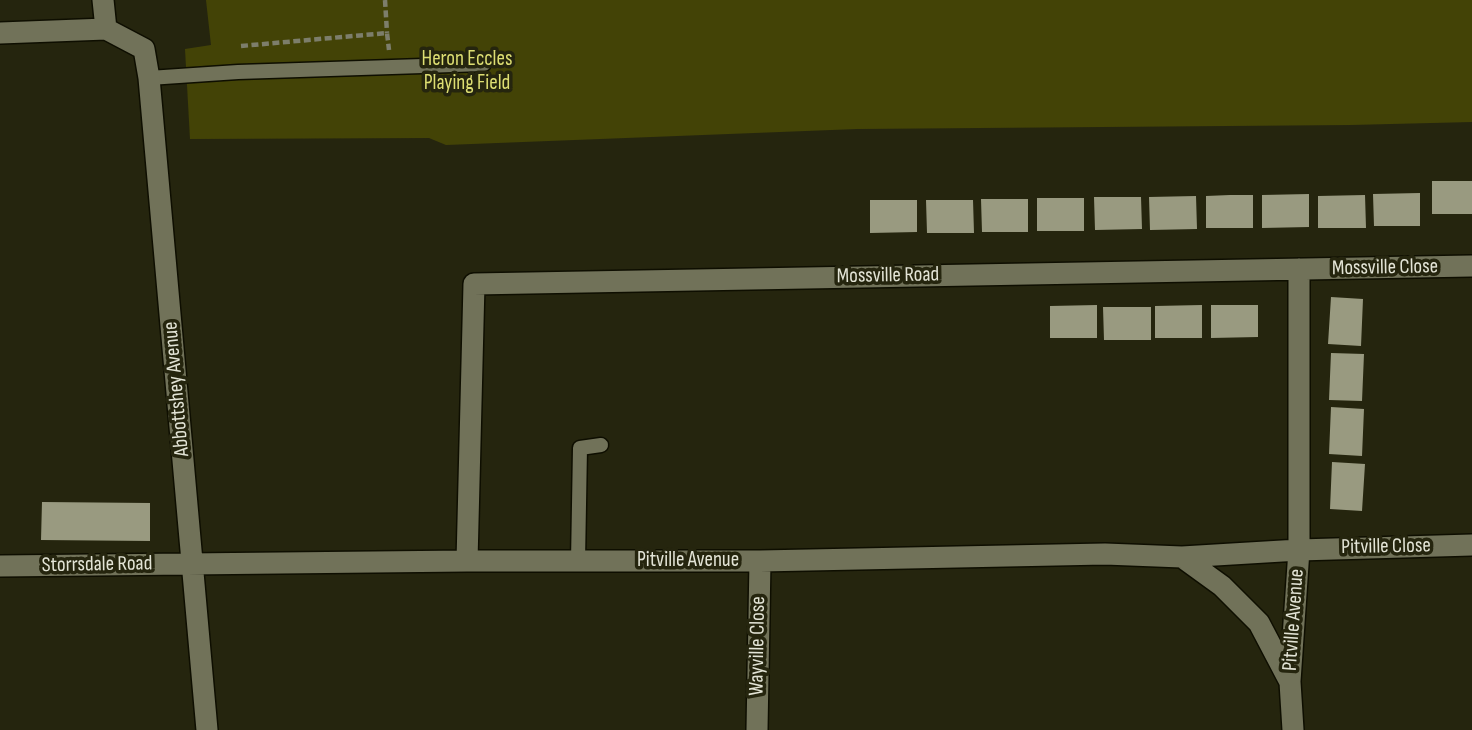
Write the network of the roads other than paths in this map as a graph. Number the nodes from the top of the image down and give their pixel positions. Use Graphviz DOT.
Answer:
graph roads {
  1 [pos="103,0"];
  2 [pos="106,29"];
  3 [pos="0,33"];
  4 [pos="484,64"];
  5 [pos="149,78"];
  6 [pos="1471,266"];
  7 [pos="1299,269"];
  8 [pos="601,445"];
  9 [pos="1472,545"];
  10 [pos="1299,550"];
  11 [pos="1182,557"];
  12 [pos="467,561"];
  13 [pos="578,561"];
  14 [pos="760,561"];
  15 [pos="193,564"];
  16 [pos="0,566"];
  17 [pos="1290,682"];
  18 [pos="207,730"];
  19 [pos="757,730"];
  20 [pos="1293,730"];
  1 -- 2 [label="street"];
  2 -- 3 [label="street"];
  2 -- 5 [label="street, Abbottshey Avenue"];
  4 -- 5 [label="lane"];
  5 -- 15 [label="street, Abbottshey Avenue"];
  6 -- 7 [label="street, Mossville Close"];
  7 -- 10 [label="street"];
  7 -- 12 [label="street, Mossville Road"];
  8 -- 13 [label="lane"];
  9 -- 10 [label="street, Pitville Close"];
  10 -- 11 [label="street, Pitville Avenue"];
  10 -- 17 [label="street, Pitville Avenue"];
  11 -- 14 [label="street, Pitville Avenue"];
  11 -- 17 [label="street, Pitville Avenue"];
  12 -- 13 [label="street, Pitville Avenue"];
  12 -- 15 [label="street, Pitville Avenue"];
  13 -- 14 [label="street, Pitville Avenue"];
  14 -- 19 [label="street, Wayville Close"];
  15 -- 16 [label="street, Storrsdale Road"];
  15 -- 18 [label="street, Abbottshey Avenue"];
  17 -- 20 [label="street, Pitville Avenue"];
}
